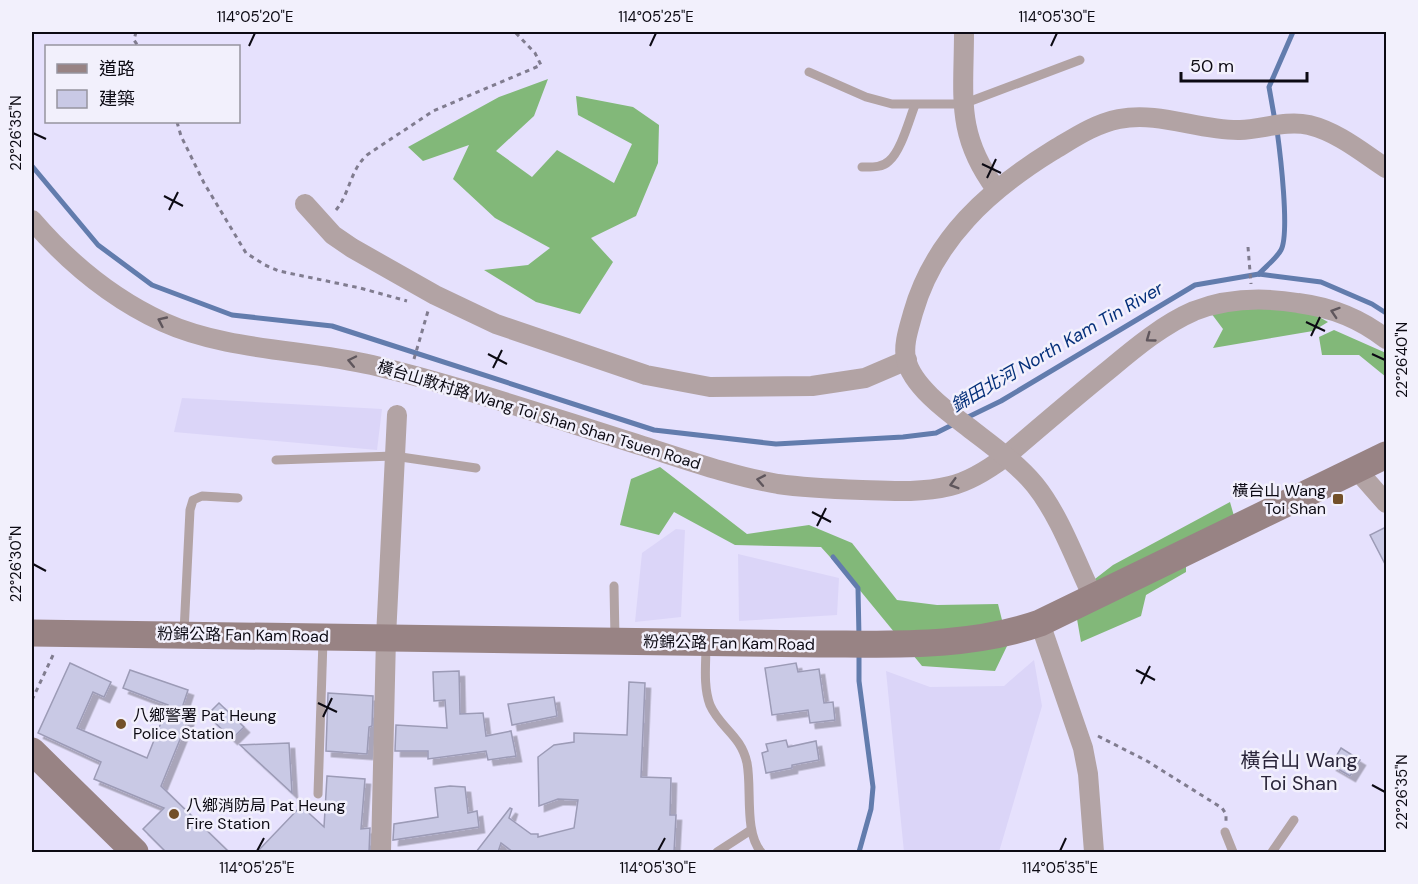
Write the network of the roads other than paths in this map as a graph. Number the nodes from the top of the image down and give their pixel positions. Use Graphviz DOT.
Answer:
graph roads {
  1 [pos="964,32"];
  2 [pos="1080,60"];
  3 [pos="809,72"];
  4 [pos="963,104"];
  5 [pos="915,105"];
  6 [pos="862,167"];
  7 [pos="1386,168"];
  8 [pos="996,189"];
  9 [pos="305,204"];
  10 [pos="32,220"];
  11 [pos="1386,339"];
  12 [pos="907,360"];
  13 [pos="397,415"];
  14 [pos="1386,455"];
  15 [pos="394,456"];
  16 [pos="1005,457"];
  17 [pos="276,460"];
  18 [pos="476,468"];
  19 [pos="1357,470"];
  20 [pos="238,498"];
  21 [pos="1386,503"];
  22 [pos="614,586"];
  23 [pos="1093,597"];
  24 [pos="1040,623"];
  25 [pos="32,633"];
  26 [pos="184,634"];
  27 [pos="323,636"];
  28 [pos="386,637"];
  29 [pos="615,641"];
  30 [pos="706,642"];
  31 [pos="32,751"];
  32 [pos="318,794"];
  33 [pos="1294,820"];
  34 [pos="752,830"];
  35 [pos="1225,832"];
  36 [pos="135,852"];
  37 [pos="381,852"];
  38 [pos="717,852"];
  39 [pos="761,852"];
  40 [pos="1094,852"];
  41 [pos="1233,852"];
  42 [pos="1272,852"];
  1 -- 4 [label="street"];
  2 -- 4 [label="lane"];
  3 -- 5 [label="lane"];
  4 -- 5 [label="lane"];
  4 -- 8 [label="street"];
  5 -- 6 [label="lane"];
  7 -- 8 [label="street"];
  8 -- 12 [label="street"];
  9 -- 12 [label="street"];
  16 -- 10 [label="street, 橫台山散村路 Wang Toi Shan Shan Tsuen Road, one-way"];
  11 -- 16 [label="street, 橫台山散村路 Wang Toi Shan Shan Tsuen Road, one-way"];
  12 -- 16 [label="street"];
  13 -- 15 [label="street"];
  14 -- 19 [label="main road, 粉錦公路 Fan Kam Road"];
  15 -- 17 [label="lane"];
  15 -- 18 [label="lane"];
  15 -- 28 [label="street"];
  16 -- 23 [label="street"];
  19 -- 21 [label="street"];
  19 -- 23 [label="main road, 粉錦公路 Fan Kam Road"];
  20 -- 26 [label="lane"];
  22 -- 29 [label="lane"];
  23 -- 24 [label="main road, 粉錦公路 Fan Kam Road"];
  24 -- 30 [label="main road, 粉錦公路 Fan Kam Road"];
  24 -- 40 [label="street"];
  25 -- 26 [label="main road, 粉錦公路 Fan Kam Road"];
  26 -- 27 [label="main road, 粉錦公路 Fan Kam Road"];
  27 -- 28 [label="main road, 粉錦公路 Fan Kam Road"];
  27 -- 32 [label="lane"];
  28 -- 29 [label="main road, 粉錦公路 Fan Kam Road"];
  28 -- 37 [label="street"];
  29 -- 30 [label="main road, 粉錦公路 Fan Kam Road"];
  30 -- 34 [label="lane"];
  31 -- 36 [label="main road"];
  33 -- 42 [label="lane"];
  34 -- 38 [label="lane"];
  34 -- 39 [label="lane"];
  35 -- 41 [label="lane"];
}
